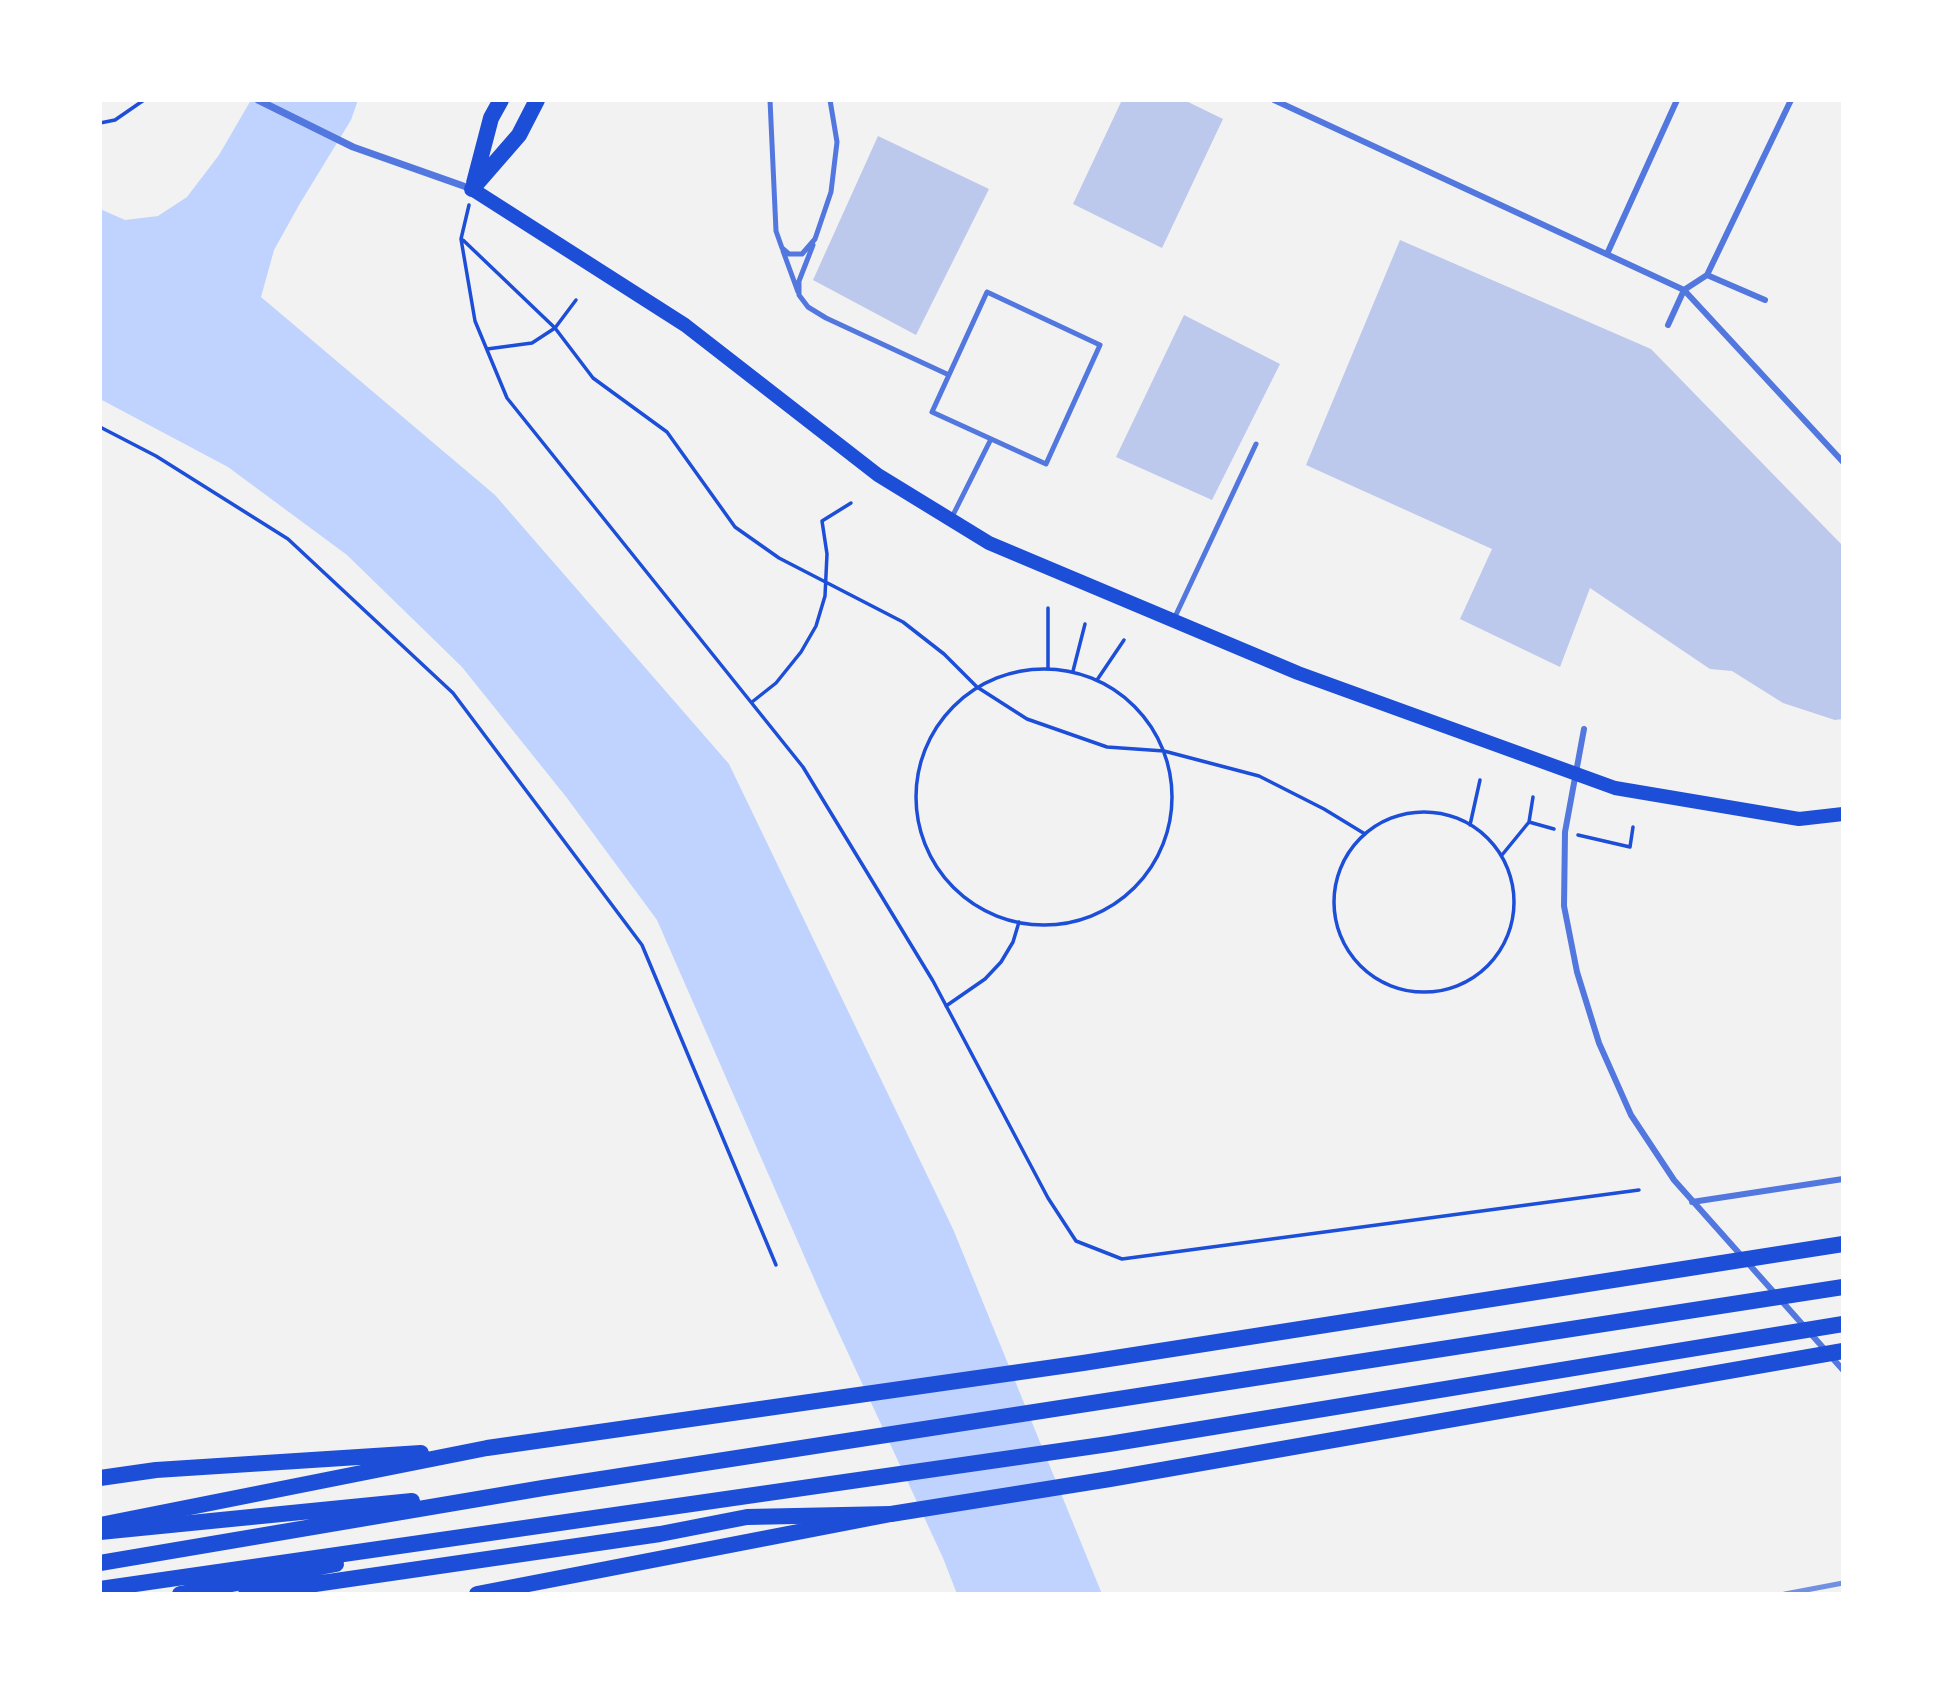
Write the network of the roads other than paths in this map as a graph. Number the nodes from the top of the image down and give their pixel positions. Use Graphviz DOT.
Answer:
graph roads {
  1 [pos="258,100"];
  2 [pos="501,100"];
  3 [pos="537,100"];
  4 [pos="770,100"];
  5 [pos="830,100"];
  6 [pos="1275,100"];
  7 [pos="1677,100"];
  8 [pos="1791,100"];
  9 [pos="472,189"];
  10 [pos="815,239"];
  11 [pos="780,242"];
  12 [pos="1607,254"];
  13 [pos="1707,275"];
  14 [pos="1684,290"];
  15 [pos="799,295"];
  16 [pos="1765,300"];
  17 [pos="1668,325"];
  18 [pos="949,374"];
  19 [pos="991,439"];
  20 [pos="1256,444"];
  21 [pos="1843,462"];
  22 [pos="951,520"];
  23 [pos="1173,621"];
  24 [pos="1584,729"];
  25 [pos="1843,814"];
  26 [pos="1843,1179"];
  27 [pos="1692,1202"];
  28 [pos="1843,1244"];
  29 [pos="1843,1287"];
  30 [pos="1843,1324"];
  31 [pos="1843,1351"];
  32 [pos="1843,1370"];
  33 [pos="487,1448"];
  34 [pos="100,1478"];
  35 [pos="543,1488"];
  36 [pos="891,1514"];
  37 [pos="545,1524"];
  38 [pos="100,1525"];
  39 [pos="100,1532"];
  40 [pos="100,1563"];
  41 [pos="100,1589"];
  42 [pos="180,1594"];
  43 [pos="246,1594"];
  44 [pos="477,1594"];
  1 -- 9 [label="street"];
  2 -- 9 [label="main road"];
  3 -- 9 [label="main road"];
  4 -- 11 [label="lane"];
  5 -- 10 [label="lane"];
  6 -- 12 [label="street"];
  7 -- 12 [label="street"];
  8 -- 13 [label="street"];
  9 -- 22 [label="main road"];
  10 -- 11 [label="lane"];
  10 -- 15 [label="lane"];
  11 -- 15 [label="lane"];
  12 -- 14 [label="street"];
  13 -- 14 [label="street"];
  13 -- 16 [label="street"];
  14 -- 17 [label="street"];
  14 -- 21 [label="street"];
  15 -- 18 [label="lane"];
  18 -- 19 [label="lane"];
  18 -- 19 [label="lane"];
  19 -- 22 [label="lane"];
  20 -- 23 [label="lane"];
  22 -- 23 [label="main road"];
  23 -- 25 [label="main road"];
  24 -- 27 [label="street"];
  26 -- 27 [label="street"];
  27 -- 32 [label="street"];
  28 -- 33 [label="main road"];
  29 -- 35 [label="main road"];
  30 -- 37 [label="main road"];
  31 -- 36 [label="main road"];
  33 -- 34 [label="main road"];
  33 -- 38 [label="main road"];
  35 -- 39 [label="main road"];
  35 -- 40 [label="main road"];
  36 -- 43 [label="main road"];
  36 -- 44 [label="main road"];
  37 -- 41 [label="main road"];
  37 -- 42 [label="main road"];
}
